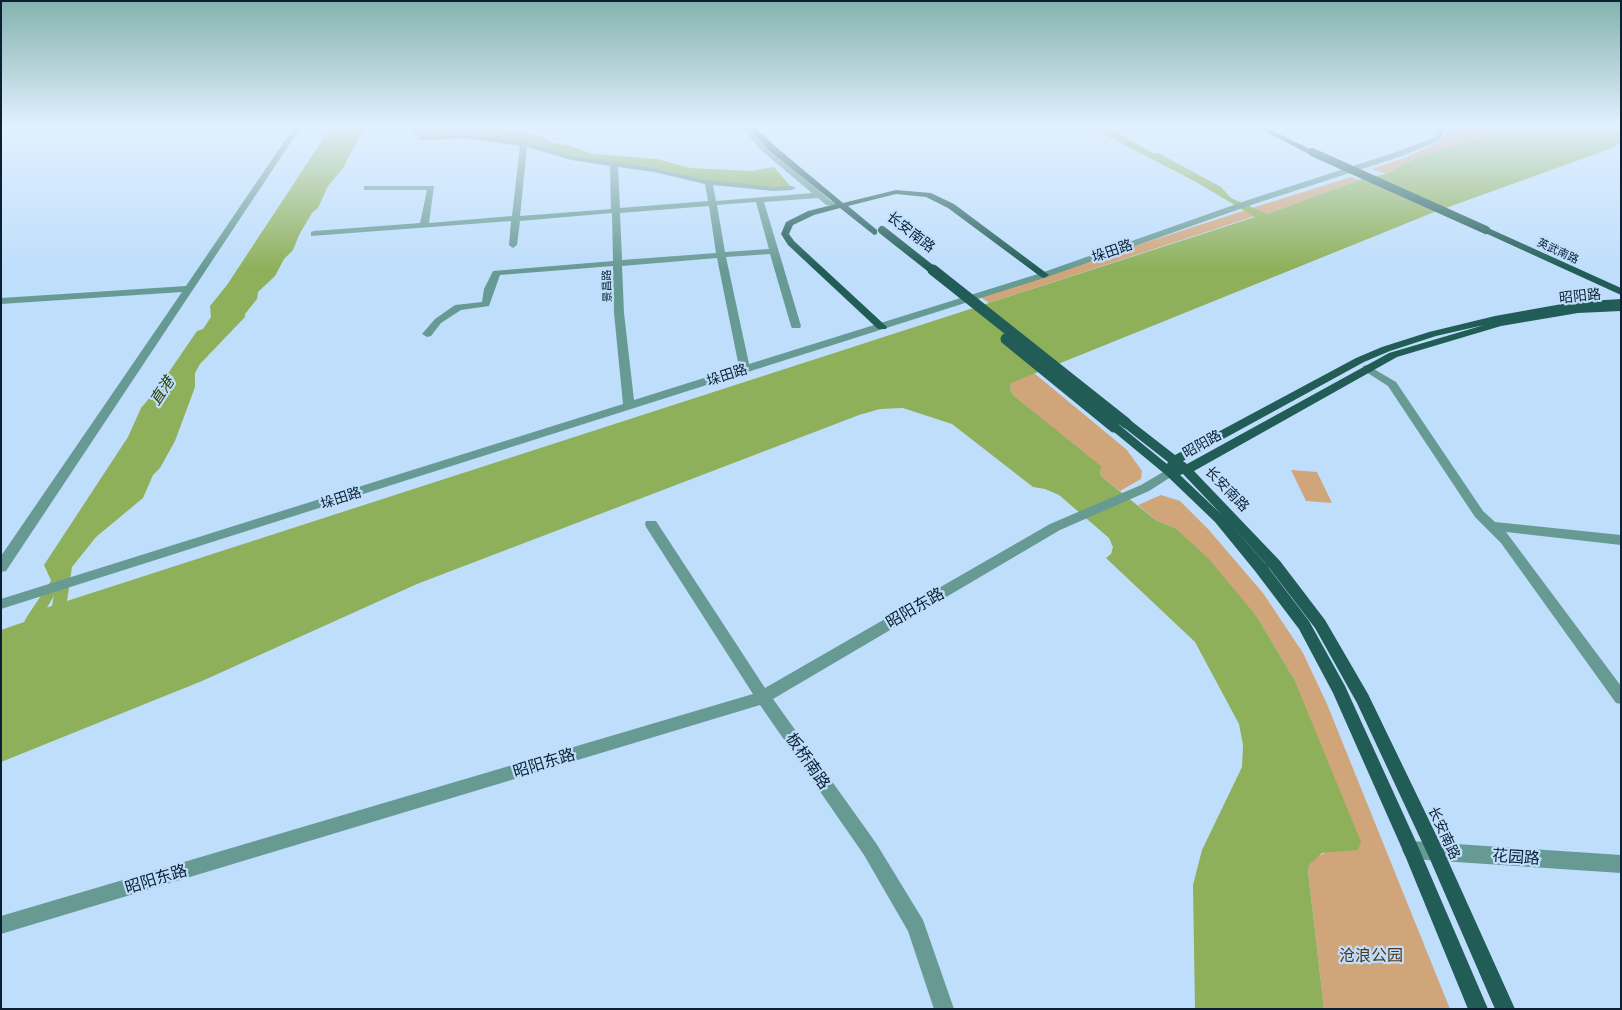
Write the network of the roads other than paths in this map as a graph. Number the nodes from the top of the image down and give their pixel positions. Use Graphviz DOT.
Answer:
graph roads {
  1 [pos="266,174"];
  2 [pos="521,174"];
  3 [pos="614,174"];
  4 [pos="673,174"];
  5 [pos="794,174"];
  6 [pos="806,174"];
  7 [pos="812,174"];
  8 [pos="1338,174"];
  9 [pos="1367,174"];
  10 [pos="709,182"];
  11 [pos="367,188"];
  12 [pos="792,188"];
  13 [pos="819,195"];
  14 [pos="759,200"];
  15 [pos="712,203"];
  16 [pos="846,204"];
  17 [pos="615,211"];
  18 [pos="516,218"];
  19 [pos="424,225"];
  20 [pos="1489,229"];
  21 [pos="314,234"];
  22 [pos="512,245"];
  23 [pos="772,251"];
  24 [pos="721,255"];
  25 [pos="617,264"];
  26 [pos="1044,275"];
  27 [pos="1621,285"];
  28 [pos="188,289"];
  29 [pos="1621,292"];
  30 [pos="1,301"];
  31 [pos="1621,302"];
  32 [pos="1621,308"];
  33 [pos="796,326"];
  34 [pos="882,327"];
  35 [pos="427,334"];
  36 [pos="1367,368"];
  37 [pos="746,369"];
  38 [pos="629,406"];
  39 [pos="1177,468"];
  40 [pos="651,524"];
  41 [pos="1491,526"];
  42 [pos="1621,540"];
  43 [pos="1,567"];
  44 [pos="7,602"];
  45 [pos="763,697"];
  46 [pos="1621,698"];
  47 [pos="1411,850"];
  48 [pos="1435,851"];
  49 [pos="1621,864"];
  50 [pos="1,925"];
  51 [pos="944,1009"];
  52 [pos="1478,1009"];
  53 [pos="1505,1009"];
  1 -- 28 [label="street"];
  2 -- 18 [label="street"];
  3 -- 17 [label="street, 景昌路"];
  4 -- 10 [label="street"];
  5 -- 13 [label="street"];
  6 -- 16 [label="main road, 长安南路"];
  7 -- 16 [label="main road, 长安南路"];
  8 -- 26 [label="street, 垛田路"];
  9 -- 20 [label="main road, bridge"];
  10 -- 12 [label="street"];
  10 -- 15 [label="street"];
  11 -- 19 [label="street"];
  13 -- 14 [label="street"];
  13 -- 16 [label="street"];
  14 -- 15 [label="street"];
  14 -- 23 [label="street"];
  15 -- 17 [label="street"];
  15 -- 24 [label="street"];
  16 -- 26 [label="main road"];
  16 -- 34 [label="main road"];
  16 -- 39 [label="main road, 长安南路, bridge"];
  17 -- 18 [label="street"];
  17 -- 25 [label="street, 景昌路"];
  18 -- 19 [label="street"];
  18 -- 22 [label="street"];
  19 -- 21 [label="street"];
  20 -- 27 [label="main road, 英武南路"];
  20 -- 29 [label="main road, 英武南路"];
  23 -- 24 [label="street"];
  23 -- 33 [label="street"];
  24 -- 25 [label="street"];
  24 -- 37 [label="street"];
  25 -- 35 [label="street"];
  25 -- 38 [label="street, 景昌路"];
  26 -- 34 [label="street, 垛田路"];
  28 -- 30 [label="street"];
  28 -- 43 [label="street"];
  31 -- 39 [label="main road, 昭阳路"];
  32 -- 36 [label="main road, 昭阳路"];
  34 -- 37 [label="street, 垛田路"];
  36 -- 39 [label="main road, 昭阳路"];
  36 -- 41 [label="street"];
  37 -- 38 [label="street, 垛田路"];
  38 -- 44 [label="street, 垛田路"];
  39 -- 45 [label="street, 昭阳东路"];
  39 -- 47 [label="main road, 长安南路"];
  39 -- 48 [label="main road, 长安南路"];
  40 -- 45 [label="street, 板桥南路"];
  41 -- 42 [label="street"];
  41 -- 46 [label="street"];
  45 -- 50 [label="street, 昭阳东路"];
  45 -- 51 [label="street, 板桥南路"];
  47 -- 48 [label="street, 花园路"];
  47 -- 52 [label="main road, 长安南路"];
  48 -- 49 [label="street, 花园路"];
  48 -- 53 [label="main road, 长安南路"];
}
